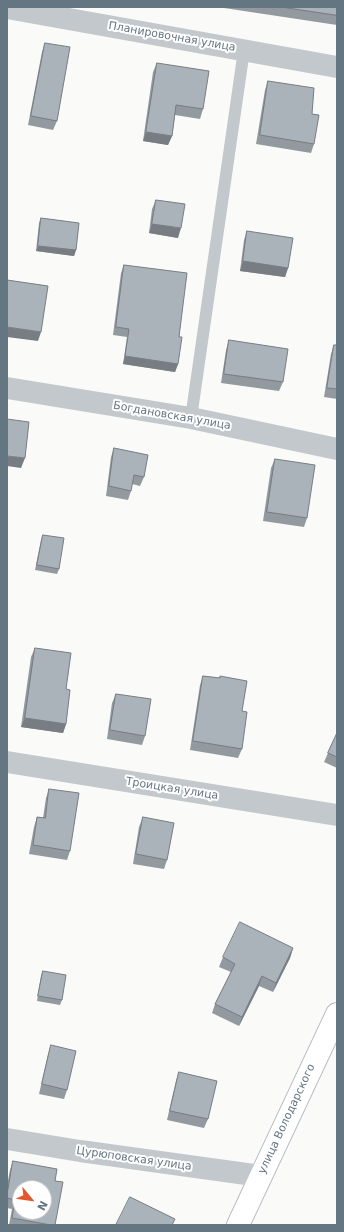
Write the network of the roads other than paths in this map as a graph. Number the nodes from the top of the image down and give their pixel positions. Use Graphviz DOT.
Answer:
graph roads {
  1 [pos="7,8"];
  2 [pos="244,50"];
  3 [pos="337,67"];
  4 [pos="7,388"];
  5 [pos="191,418"];
  6 [pos="337,449"];
  7 [pos="7,762"];
  8 [pos="337,815"];
  9 [pos="337,1014"];
  10 [pos="7,1139"];
  11 [pos="261,1176"];
  12 [pos="238,1225"];
  1 -- 2 [label="street, Планировочная улица"];
  2 -- 3 [label="street, Планировочная улица"];
  2 -- 5 [label="lane"];
  4 -- 5 [label="street, Богдановская улица"];
  5 -- 6 [label="street, Богдановская улица"];
  7 -- 8 [label="street, Троицкая улица"];
  9 -- 11 [label="main road, улица Володарского"];
  10 -- 11 [label="street, Цурюповская улица"];
  11 -- 12 [label="main road, улица Володарского"];
}
